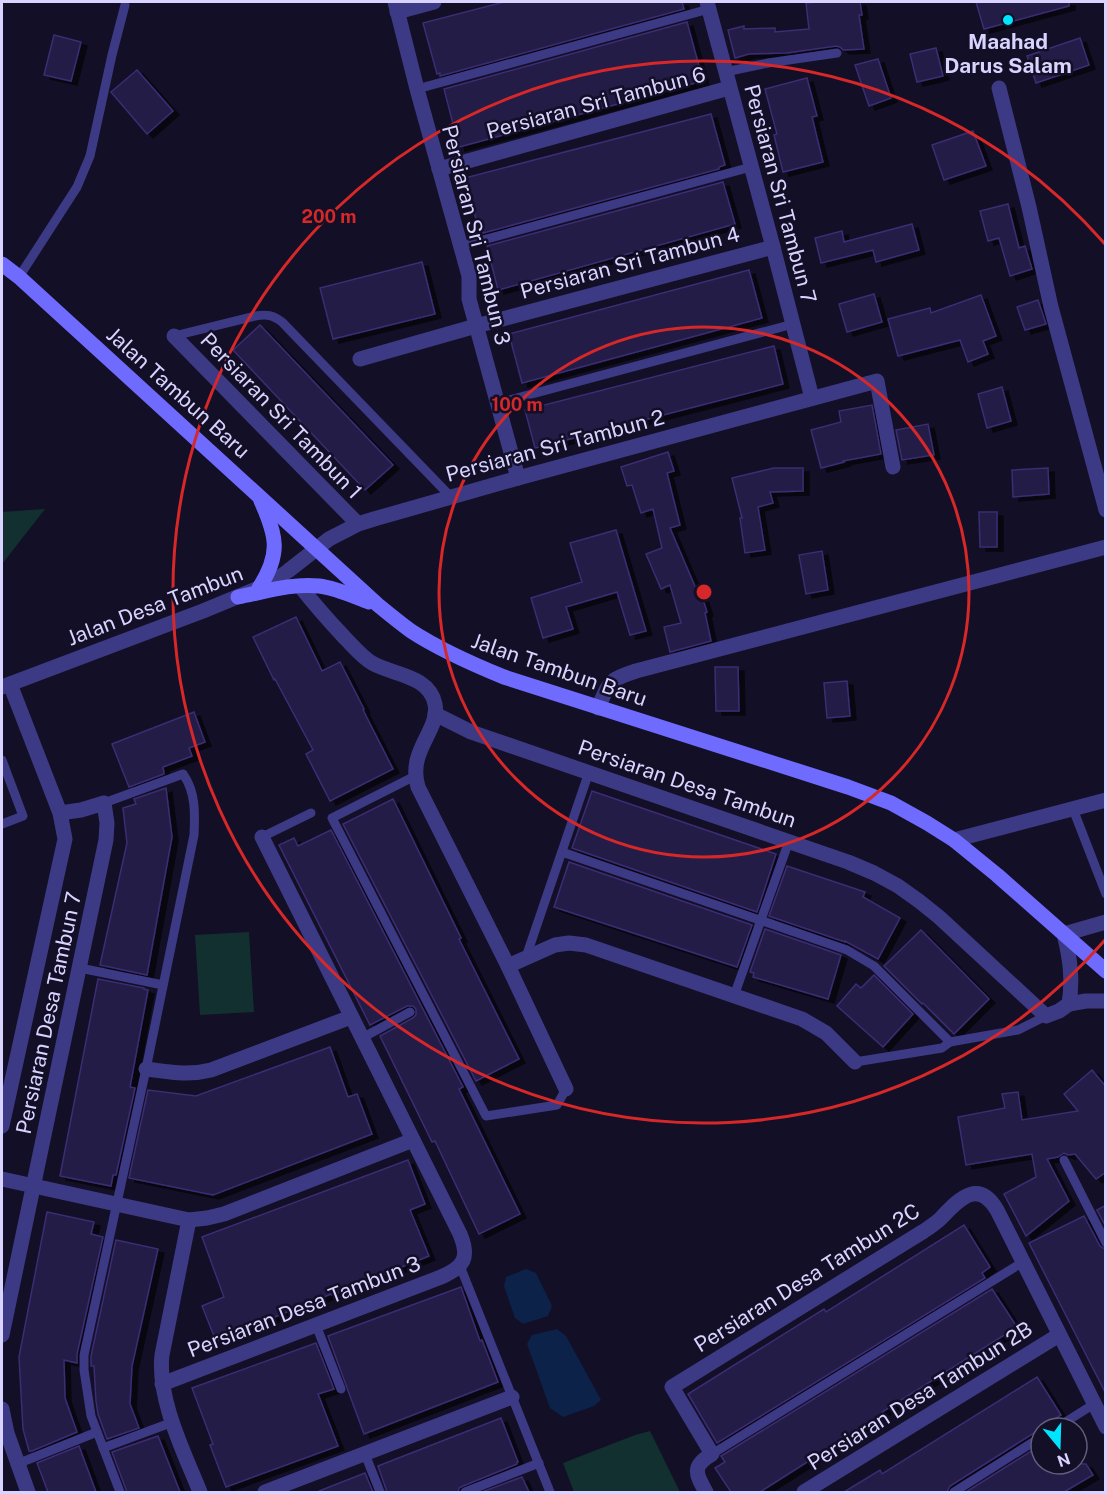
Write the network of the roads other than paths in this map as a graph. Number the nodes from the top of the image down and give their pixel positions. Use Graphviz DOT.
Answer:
graph roads {
  1 [pos="434,2"];
  2 [pos="125,5"];
  3 [pos="708,5"];
  4 [pos="396,7"];
  5 [pos="837,53"];
  6 [pos="725,72"];
  7 [pos="729,88"];
  8 [pos="999,88"];
  9 [pos="417,89"];
  10 [pos="751,167"];
  11 [pos="439,169"];
  12 [pos="461,246"];
  13 [pos="773,247"];
  14 [pos="2,264"];
  15 [pos="19,278"];
  16 [pos="793,324"];
  17 [pos="476,326"];
  18 [pos="174,336"];
  19 [pos="360,359"];
  20 [pos="812,398"];
  21 [pos="498,403"];
  22 [pos="893,467"];
  23 [pos="518,478"];
  24 [pos="258,496"];
  25 [pos="451,497"];
  26 [pos="1106,510"];
  27 [pos="358,524"];
  28 [pos="1106,547"];
  29 [pos="315,548"];
  30 [pos="300,586"];
  31 [pos="259,588"];
  32 [pos="238,597"];
  33 [pos="378,605"];
  34 [pos="6,685"];
  35 [pos="598,708"];
  36 [pos="435,714"];
  37 [pos="2,760"];
  38 [pos="589,772"];
  39 [pos="415,776"];
  40 [pos="1106,800"];
  41 [pos="104,803"];
  42 [pos="1073,809"];
  43 [pos="60,813"];
  44 [pos="311,813"];
  45 [pos="2,824"];
  46 [pos="262,837"];
  47 [pos="954,840"];
  48 [pos="789,842"];
  49 [pos="562,852"];
  50 [pos="1106,894"];
  51 [pos="761,920"];
  52 [pos="1106,922"];
  53 [pos="1064,934"];
  54 [pos="526,957"];
  55 [pos="508,966"];
  56 [pos="80,969"];
  57 [pos="1106,971"];
  58 [pos="163,985"];
  59 [pos="734,996"];
  60 [pos="1106,1001"];
  61 [pos="1069,1004"];
  62 [pos="410,1012"];
  63 [pos="1046,1016"];
  64 [pos="351,1017"];
  65 [pos="362,1038"];
  66 [pos="950,1042"];
  67 [pos="855,1062"];
  68 [pos="146,1068"];
  69 [pos="566,1089"];
  70 [pos="2,1126"];
  71 [pos="413,1140"];
  72 [pos="1064,1160"];
  73 [pos="2,1179"];
  74 [pos="34,1186"];
  75 [pos="117,1205"];
  76 [pos="189,1220"];
  77 [pos="1106,1243"];
  78 [pos="1023,1262"];
  79 [pos="460,1266"];
  80 [pos="316,1325"];
  81 [pos="2,1335"];
  82 [pos="1059,1335"];
  83 [pos="162,1384"];
  84 [pos="341,1389"];
  85 [pos="512,1397"];
  86 [pos="1094,1404"];
  87 [pos="2,1409"];
  88 [pos="1075,1416"];
  89 [pos="173,1422"];
  90 [pos="1106,1427"];
  91 [pos="97,1432"];
  92 [pos="1029,1445"];
  93 [pos="103,1448"];
  94 [pos="365,1454"];
  95 [pos="712,1454"];
  96 [pos="539,1463"];
  97 [pos="17,1464"];
  98 [pos="28,1492"];
  99 [pos="120,1492"];
  100 [pos="200,1492"];
  101 [pos="265,1492"];
  102 [pos="380,1492"];
  103 [pos="465,1492"];
  104 [pos="550,1492"];
  105 [pos="706,1492"];
  106 [pos="804,1492"];
  107 [pos="954,1492"];
  1 -- 4 [label="street"];
  2 -- 15 [label="lane"];
  3 -- 6 [label="street, Persiaran Sri Tambun 7"];
  3 -- 9 [label="lane"];
  4 -- 9 [label="street, Persiaran Sri Tambun 3"];
  5 -- 6 [label="lane"];
  6 -- 7 [label="street, Persiaran Sri Tambun 7"];
  7 -- 10 [label="street, Persiaran Sri Tambun 7"];
  7 -- 11 [label="street, Persiaran Sri Tambun 6"];
  8 -- 26 [label="street"];
  9 -- 11 [label="street, Persiaran Sri Tambun 3"];
  10 -- 12 [label="lane"];
  10 -- 13 [label="street, Persiaran Sri Tambun 7"];
  11 -- 12 [label="street, Persiaran Sri Tambun 3"];
  12 -- 17 [label="street, Persiaran Sri Tambun 3"];
  13 -- 16 [label="street, Persiaran Sri Tambun 7"];
  13 -- 17 [label="street, Persiaran Sri Tambun 4"];
  14 -- 15 [label="main road, Jalan Tambun Baru"];
  15 -- 24 [label="main road, Jalan Tambun Baru"];
  16 -- 20 [label="street, Persiaran Sri Tambun 7"];
  16 -- 21 [label="lane"];
  17 -- 19 [label="street, Persiaran Sri Tambun 4"];
  17 -- 21 [label="street, Persiaran Sri Tambun 3"];
  18 -- 25 [label="lane"];
  18 -- 27 [label="street, Persiaran Sri Tambun 1"];
  20 -- 22 [label="street, Persiaran Sri Tambun 2"];
  20 -- 23 [label="street, Persiaran Sri Tambun 2"];
  21 -- 23 [label="street, Persiaran Sri Tambun 3"];
  23 -- 25 [label="street, Persiaran Sri Tambun 2"];
  24 -- 29 [label="main road, Jalan Tambun Baru"];
  24 -- 31 [label="main road"];
  25 -- 27 [label="street, Persiaran Sri Tambun 2"];
  27 -- 29 [label="street, Persiaran Sri Tambun 2"];
  28 -- 35 [label="street"];
  29 -- 31 [label="street, Jalan Desa Tambun"];
  29 -- 33 [label="main road, Jalan Tambun Baru"];
  30 -- 32 [label="main road"];
  30 -- 33 [label="main road"];
  30 -- 36 [label="street"];
  31 -- 32 [label="street, Jalan Desa Tambun"];
  32 -- 34 [label="street, Jalan Desa Tambun"];
  33 -- 35 [label="main road, Jalan Tambun Baru"];
  34 -- 43 [label="street, Persiaran Desa Tambun 7"];
  35 -- 47 [label="main road, Jalan Tambun Baru"];
  36 -- 38 [label="street, Persiaran Desa Tambun"];
  36 -- 39 [label="street"];
  37 -- 45 [label="lane"];
  38 -- 48 [label="street, Persiaran Desa Tambun"];
  38 -- 49 [label="lane"];
  39 -- 55 [label="street"];
  39 -- 69 [label="lane"];
  40 -- 42 [label="street"];
  41 -- 43 [label="street"];
  41 -- 56 [label="street, Persiaran Desa Tambun 7"];
  41 -- 58 [label="lane"];
  42 -- 47 [label="street"];
  42 -- 50 [label="lane"];
  43 -- 70 [label="street, Persiaran Desa Tambun 7"];
  44 -- 46 [label="lane"];
  46 -- 64 [label="street"];
  47 -- 53 [label="main road, Jalan Tambun Baru"];
  48 -- 51 [label="lane"];
  48 -- 63 [label="street, Persiaran Desa Tambun"];
  49 -- 51 [label="lane"];
  49 -- 54 [label="lane"];
  51 -- 59 [label="lane"];
  51 -- 66 [label="lane"];
  52 -- 53 [label="street"];
  53 -- 57 [label="main road, Jalan Tambun Baru"];
  53 -- 61 [label="street"];
  54 -- 55 [label="street"];
  54 -- 59 [label="street"];
  55 -- 69 [label="street"];
  56 -- 58 [label="lane"];
  56 -- 74 [label="street, Persiaran Desa Tambun 7"];
  58 -- 68 [label="lane"];
  59 -- 67 [label="street"];
  60 -- 61 [label="street"];
  61 -- 63 [label="street"];
  62 -- 65 [label="lane"];
  63 -- 66 [label="lane"];
  64 -- 65 [label="street"];
  64 -- 68 [label="street"];
  65 -- 71 [label="street"];
  66 -- 67 [label="lane"];
  68 -- 75 [label="lane"];
  71 -- 76 [label="street"];
  71 -- 79 [label="street"];
  72 -- 77 [label="lane"];
  73 -- 74 [label="street"];
  74 -- 75 [label="street"];
  74 -- 81 [label="street, Persiaran Desa Tambun 7"];
  75 -- 76 [label="street"];
  75 -- 91 [label="lane"];
  76 -- 83 [label="street"];
  78 -- 82 [label="street"];
  78 -- 95 [label="lane"];
  78 -- 95 [label="street, Persiaran Desa Tambun 2C"];
  79 -- 80 [label="street, Persiaran Desa Tambun 3"];
  79 -- 85 [label="lane"];
  80 -- 83 [label="street, Persiaran Desa Tambun 3"];
  80 -- 84 [label="lane"];
  82 -- 86 [label="street"];
  82 -- 106 [label="street, Persiaran Desa Tambun 2B"];
  83 -- 89 [label="street"];
  85 -- 94 [label="street"];
  85 -- 96 [label="lane"];
  86 -- 88 [label="lane"];
  86 -- 90 [label="street"];
  87 -- 97 [label="street"];
  89 -- 93 [label="lane"];
  89 -- 100 [label="street"];
  91 -- 93 [label="lane"];
  91 -- 97 [label="lane"];
  92 -- 107 [label="lane"];
  93 -- 99 [label="lane"];
  94 -- 101 [label="street"];
  94 -- 102 [label="lane"];
  95 -- 105 [label="street"];
  96 -- 103 [label="lane"];
  96 -- 104 [label="lane"];
  97 -- 98 [label="street"];
}
